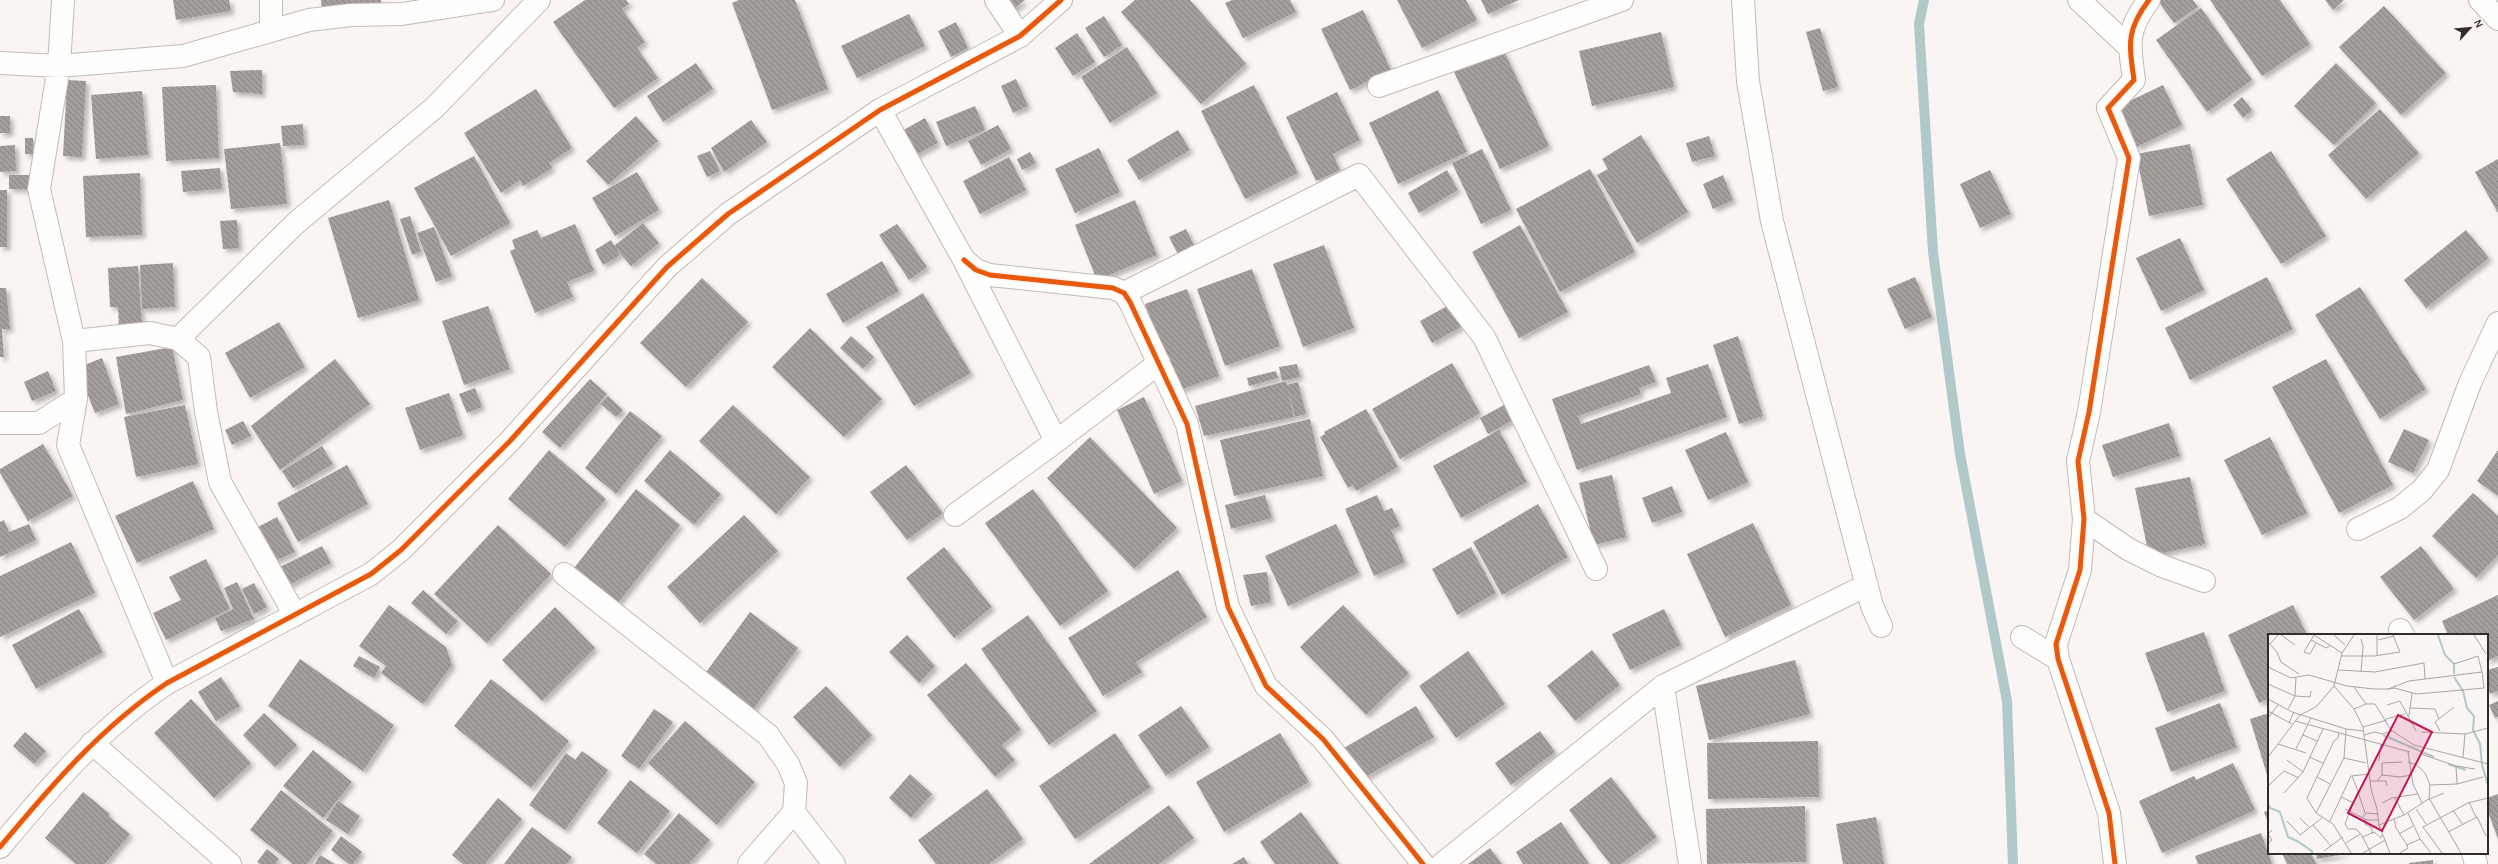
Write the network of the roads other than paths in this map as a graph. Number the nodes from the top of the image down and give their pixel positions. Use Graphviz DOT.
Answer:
graph roads {
  1 [pos="63,0"];
  2 [pos="271,0"];
  3 [pos="493,0"];
  4 [pos="539,0"];
  5 [pos="996,0"];
  6 [pos="1061,0"];
  7 [pos="1622,0"];
  8 [pos="1743,0"];
  9 [pos="2079,0"];
  10 [pos="2148,0"];
  11 [pos="2480,0"];
  12 [pos="2498,19"];
  13 [pos="271,29"];
  14 [pos="1020,36"];
  15 [pos="2129,47"];
  16 [pos="0,63"];
  17 [pos="59,66"];
  18 [pos="1379,86"];
  19 [pos="880,110"];
  20 [pos="964,260"];
  21 [pos="1124,293"];
  22 [pos="2498,323"];
  23 [pos="178,339"];
  24 [pos="74,341"];
  25 [pos="1159,363"];
  26 [pos="76,399"];
  27 [pos="0,423"];
  28 [pos="1050,445"];
  29 [pos="955,515"];
  30 [pos="2084,518"];
  31 [pos="2358,529"];
  32 [pos="1596,569"];
  33 [pos="564,574"];
  34 [pos="2204,581"];
  35 [pos="1867,585"];
  36 [pos="295,615"];
  37 [pos="1881,626"];
  38 [pos="2022,638"];
  39 [pos="2058,659"];
  40 [pos="167,683"];
  41 [pos="1663,686"];
  42 [pos="92,743"];
  43 [pos="794,812"];
  44 [pos="0,847"];
  45 [pos="2474,854"];
  46 [pos="230,864"];
  47 [pos="749,864"];
  48 [pos="834,864"];
  49 [pos="1424,864"];
  50 [pos="1442,864"];
  51 [pos="1690,864"];
  52 [pos="2116,864"];
  53 [pos="2476,864"];
  1 -- 17 [label="street"];
  2 -- 13 [label="street"];
  3 -- 13 [label="street"];
  4 -- 23 [label="street"];
  5 -- 14 [label="street"];
  6 -- 14 [label="street"];
  7 -- 18 [label="street"];
  8 -- 35 [label="street"];
  9 -- 15 [label="street"];
  10 -- 15 [label="street"];
  11 -- 12 [label="street"];
  13 -- 17 [label="street"];
  14 -- 19 [label="street"];
  15 -- 30 [label="street"];
  16 -- 17 [label="street"];
  17 -- 24 [label="street"];
  19 -- 20 [label="street"];
  19 -- 36 [label="street"];
  20 -- 21 [label="street"];
  20 -- 28 [label="street"];
  21 -- 25 [label="street"];
  21 -- 32 [label="street"];
  22 -- 31 [label="street"];
  23 -- 24 [label="street"];
  23 -- 36 [label="street"];
  24 -- 26 [label="street"];
  25 -- 28 [label="street"];
  25 -- 49 [label="street"];
  26 -- 27 [label="street"];
  26 -- 40 [label="street"];
  28 -- 29 [label="street"];
  30 -- 34 [label="street"];
  30 -- 39 [label="street"];
  33 -- 43 [label="street"];
  35 -- 37 [label="street"];
  35 -- 41 [label="street"];
  36 -- 40 [label="street"];
  38 -- 39 [label="street"];
  39 -- 52 [label="street"];
  40 -- 42 [label="street"];
  41 -- 50 [label="street"];
  41 -- 51 [label="street"];
  42 -- 44 [label="street"];
  42 -- 46 [label="street"];
  43 -- 47 [label="street"];
  43 -- 48 [label="street"];
  45 -- 53 [label="street"];
}
